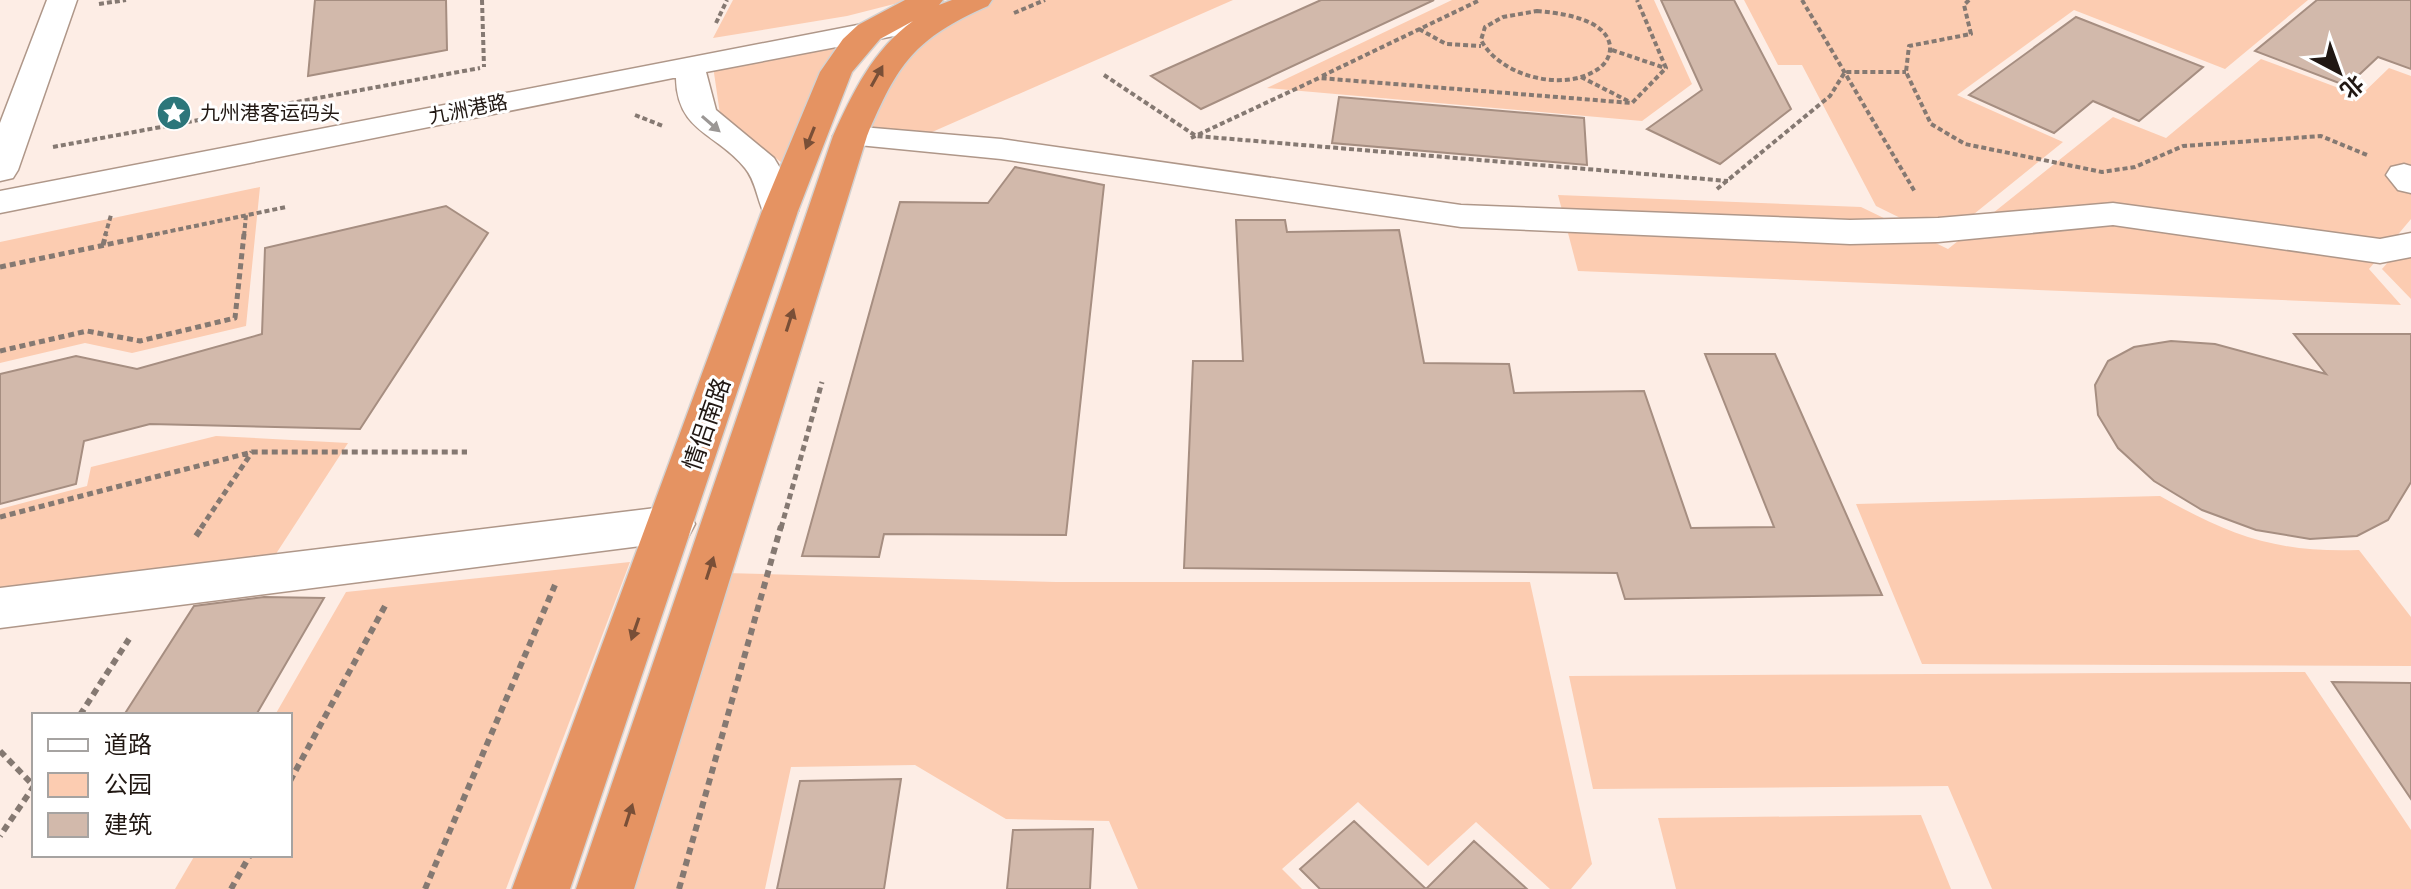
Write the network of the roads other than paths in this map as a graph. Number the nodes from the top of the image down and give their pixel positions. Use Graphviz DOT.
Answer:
graph roads {
  1 [pos="62,0"];
  2 [pos="977,0"];
  3 [pos="929,6"];
  4 [pos="869,32"];
  5 [pos="673,68"];
  6 [pos="850,136"];
  7 [pos="2,168"];
  8 [pos="0,202"];
  9 [pos="780,211"];
  10 [pos="2411,245"];
  11 [pos="672,524"];
  12 [pos="0,608"];
  13 [pos="541,889"];
  14 [pos="605,889"];
  1 -- 7 [label="street"];
  2 -- 3 [label="highway, 情侣南路"];
  3 -- 4 [label="highway, 情侣南路"];
  6 -- 3 [label="highway, 情侣南路, one-way"];
  3 -- 7 [label="street, 九洲港路"];
  4 -- 5 [label="street, 九洲港路"];
  4 -- 9 [label="highway, 情侣南路, one-way"];
  5 -- 8 [label="street, 九洲港路"];
  5 -- 9 [label="street, one-way"];
  6 -- 10 [label="street"];
  14 -- 6 [label="highway, 情侣南路, one-way"];
  9 -- 11 [label="highway, 情侣南路"];
  11 -- 12 [label="street"];
  11 -- 13 [label="highway, 情侣南路, one-way"];
}
